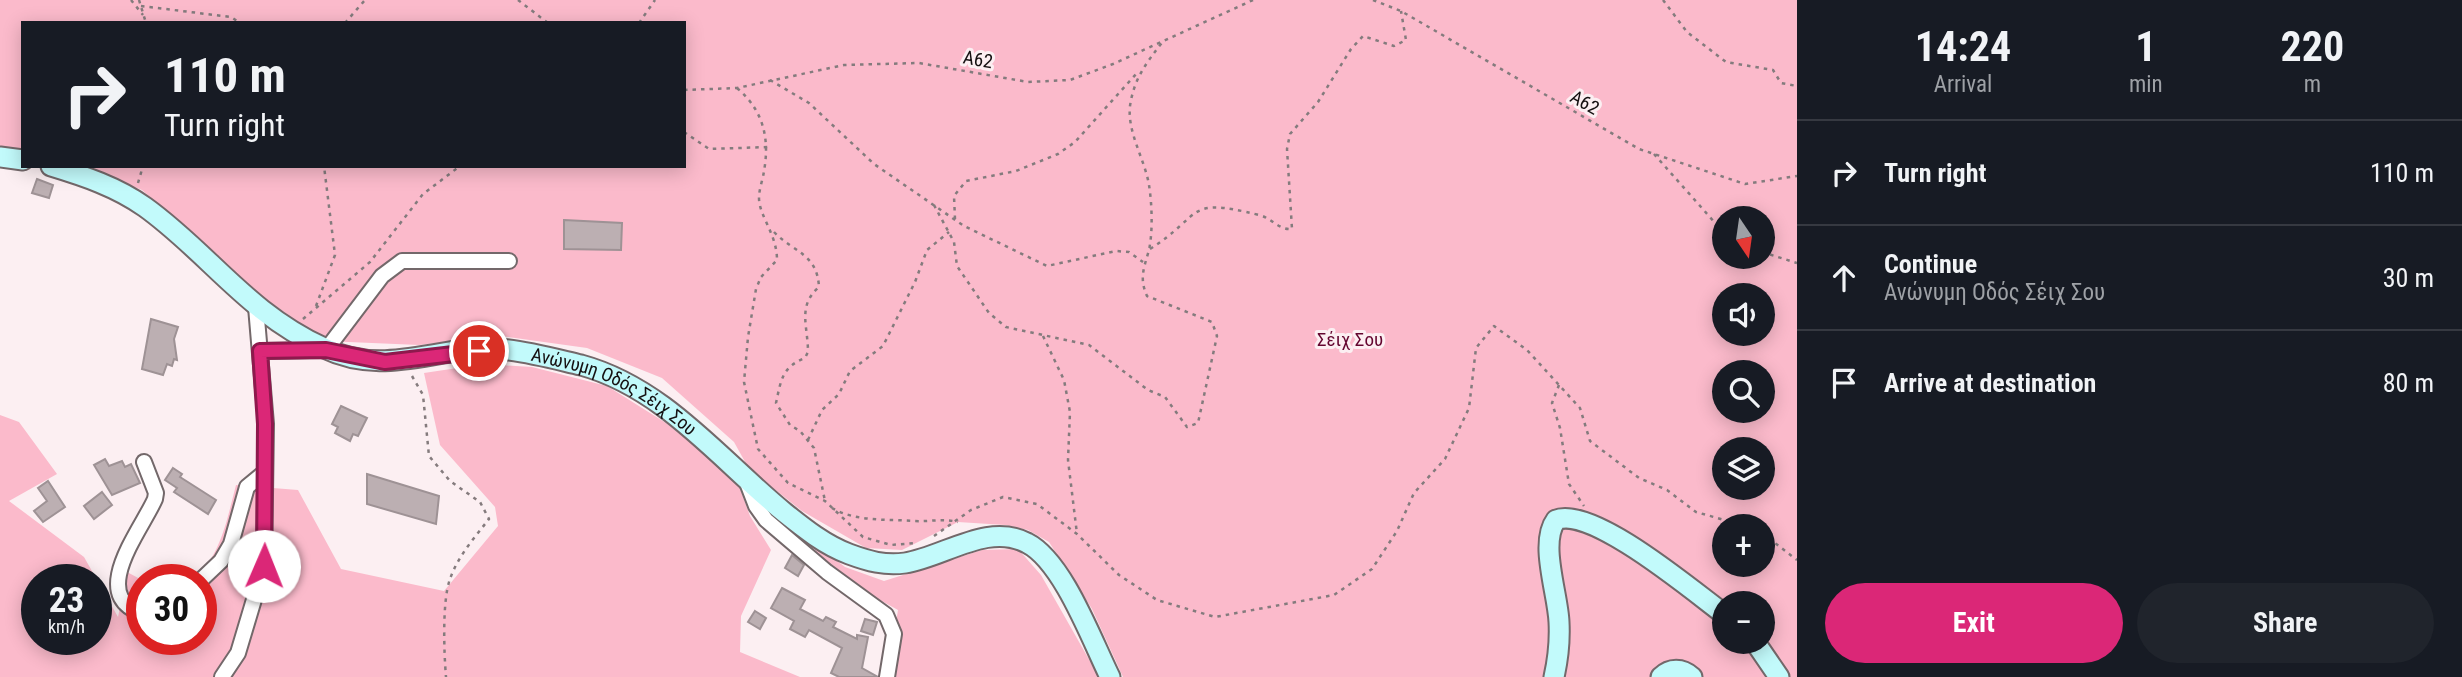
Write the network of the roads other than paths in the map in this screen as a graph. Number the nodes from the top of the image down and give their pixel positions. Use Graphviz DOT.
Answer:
graph roads {
  1 [pos="0,158"];
  2 [pos="21,160"];
  3 [pos="56,168"];
  4 [pos="509,261"];
  5 [pos="256,307"];
  6 [pos="326,350"];
  7 [pos="260,351"];
  8 [pos="144,462"];
  9 [pos="265,472"];
  10 [pos="746,479"];
  11 [pos="217,565"];
  12 [pos="126,605"];
  13 [pos="1712,605"];
  14 [pos="1763,654"];
  15 [pos="222,677"];
  16 [pos="887,677"];
  17 [pos="1110,677"];
  18 [pos="1554,677"];
  19 [pos="1661,677"];
  20 [pos="1692,677"];
  21 [pos="1779,677"];
  1 -- 2 [label="street"];
  3 -- 5 [label="street, Ανώνυμη Οδός Σέιχ Σου"];
  4 -- 6 [label="street"];
  5 -- 6 [label="street, Ανώνυμη Οδός Σέιχ Σου"];
  5 -- 7 [label="street"];
  6 -- 7 [label="street"];
  6 -- 10 [label="street, Ανώνυμη Οδός Σέιχ Σου"];
  7 -- 9 [label="street"];
  8 -- 12 [label="street"];
  9 -- 11 [label="street"];
  9 -- 15 [label="street"];
  10 -- 16 [label="street"];
  10 -- 17 [label="street, Ανώνυμη Οδός Σέιχ Σου"];
  13 -- 18 [label="street"];
  14 -- 21 [label="street"];
  19 -- 20 [label="street"];
}
